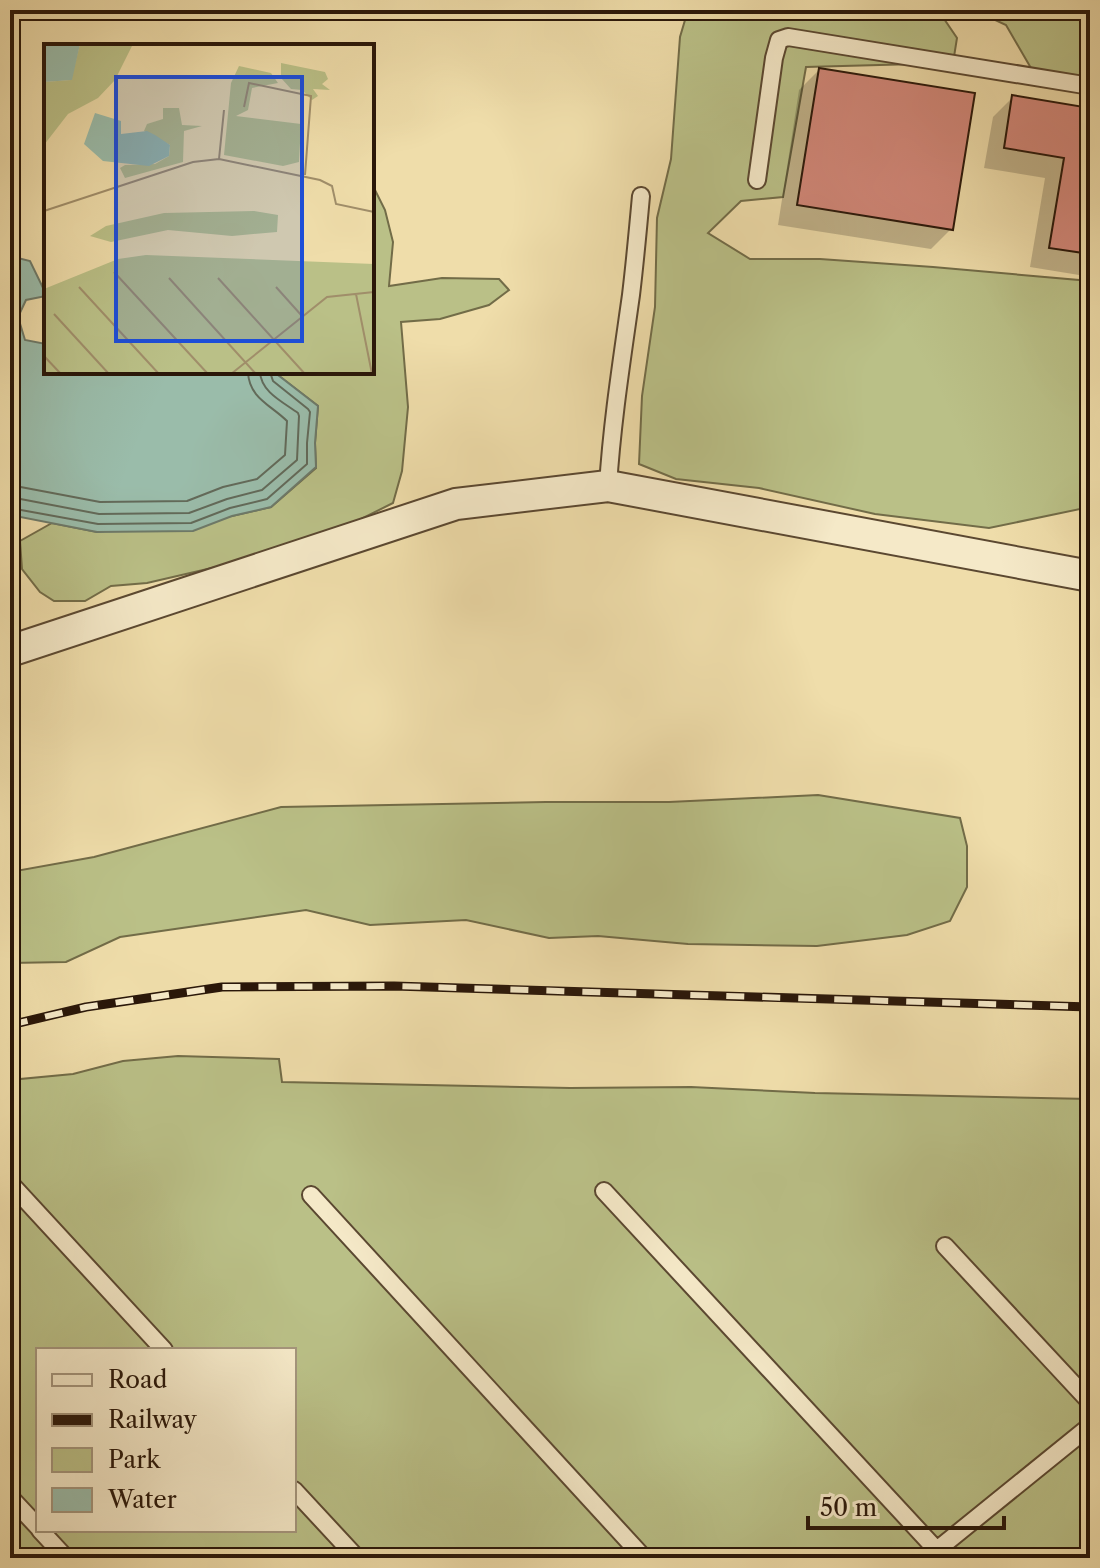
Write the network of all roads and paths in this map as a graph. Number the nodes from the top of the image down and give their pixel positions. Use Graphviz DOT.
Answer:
graph roads {
  1 [pos="1090,86"];
  2 [pos="757,180"];
  3 [pos="641,196"];
  4 [pos="608,486"];
  5 [pos="1090,576"];
  6 [pos="10,651"];
  7 [pos="10,1183"];
  8 [pos="604,1191"];
  9 [pos="311,1195"];
  10 [pos="945,1246"];
  11 [pos="162,1348"];
  12 [pos="1090,1402"];
  13 [pos="1090,1426"];
  14 [pos="296,1492"];
  15 [pos="10,1497"];
  16 [pos="36,1526"];
  17 [pos="42,1532"];
  18 [pos="936,1555"];
  19 [pos="66,1558"];
  20 [pos="357,1558"];
  21 [pos="644,1558"];
  1 -- 2 [label="lane"];
  3 -- 4 [label="lane"];
  4 -- 5 [label="street"];
  4 -- 6 [label="street"];
  7 -- 11 [label="lane"];
  8 -- 18 [label="lane"];
  9 -- 21 [label="lane"];
  10 -- 12 [label="lane"];
  13 -- 18 [label="lane"];
  14 -- 20 [label="lane"];
  15 -- 16 [label="lane"];
  17 -- 19 [label="lane"];
}
